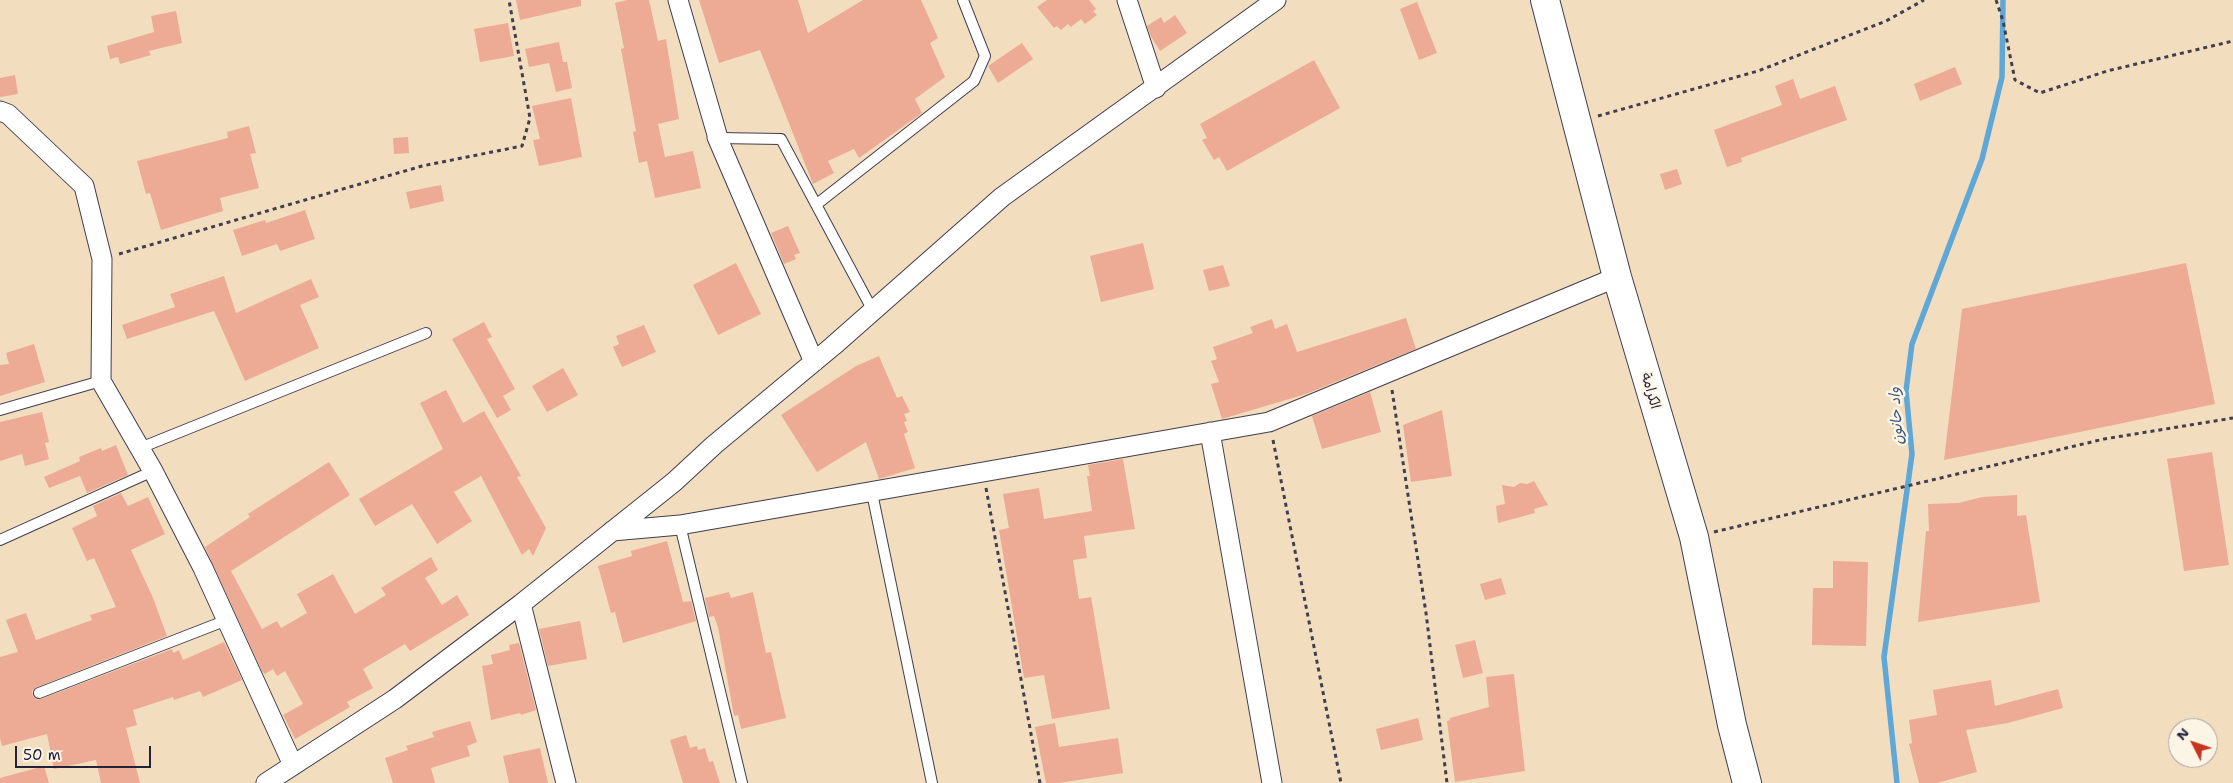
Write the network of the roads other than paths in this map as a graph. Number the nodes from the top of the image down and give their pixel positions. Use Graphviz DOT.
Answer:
graph roads {
  1 [pos="678,0"];
  2 [pos="963,0"];
  3 [pos="1127,0"];
  4 [pos="1276,0"];
  5 [pos="1545,0"];
  6 [pos="1156,88"];
  7 [pos="0,111"];
  8 [pos="718,137"];
  9 [pos="817,204"];
  10 [pos="1617,277"];
  11 [pos="873,311"];
  12 [pos="426,333"];
  13 [pos="814,362"];
  14 [pos="101,381"];
  15 [pos="0,410"];
  16 [pos="1210,432"];
  17 [pos="140,448"];
  18 [pos="153,472"];
  19 [pos="872,493"];
  20 [pos="680,525"];
  21 [pos="612,530"];
  22 [pos="0,540"];
  23 [pos="521,604"];
  24 [pos="226,620"];
  25 [pos="39,693"];
  26 [pos="293,765"];
  27 [pos="272,781"];
  28 [pos="566,783"];
  29 [pos="742,783"];
  30 [pos="932,783"];
  31 [pos="1272,783"];
  32 [pos="1747,783"];
  1 -- 8 [label="street"];
  2 -- 9 [label="lane"];
  3 -- 6 [label="street"];
  4 -- 6 [label="street"];
  5 -- 10 [label="main road, الكرامة"];
  6 -- 11 [label="street"];
  7 -- 14 [label="street"];
  8 -- 9 [label="lane"];
  8 -- 13 [label="street"];
  9 -- 11 [label="lane"];
  10 -- 16 [label="street"];
  10 -- 32 [label="main road, الكرامة"];
  11 -- 13 [label="street"];
  12 -- 17 [label="lane"];
  13 -- 21 [label="street"];
  14 -- 15 [label="lane"];
  14 -- 17 [label="street"];
  16 -- 19 [label="street"];
  16 -- 31 [label="street"];
  17 -- 18 [label="street"];
  18 -- 22 [label="lane"];
  18 -- 24 [label="street"];
  19 -- 20 [label="street"];
  19 -- 30 [label="lane"];
  20 -- 21 [label="street"];
  20 -- 29 [label="lane"];
  21 -- 23 [label="street"];
  23 -- 26 [label="street"];
  23 -- 28 [label="street"];
  24 -- 25 [label="lane"];
  24 -- 26 [label="street"];
  26 -- 27 [label="street"];
}
